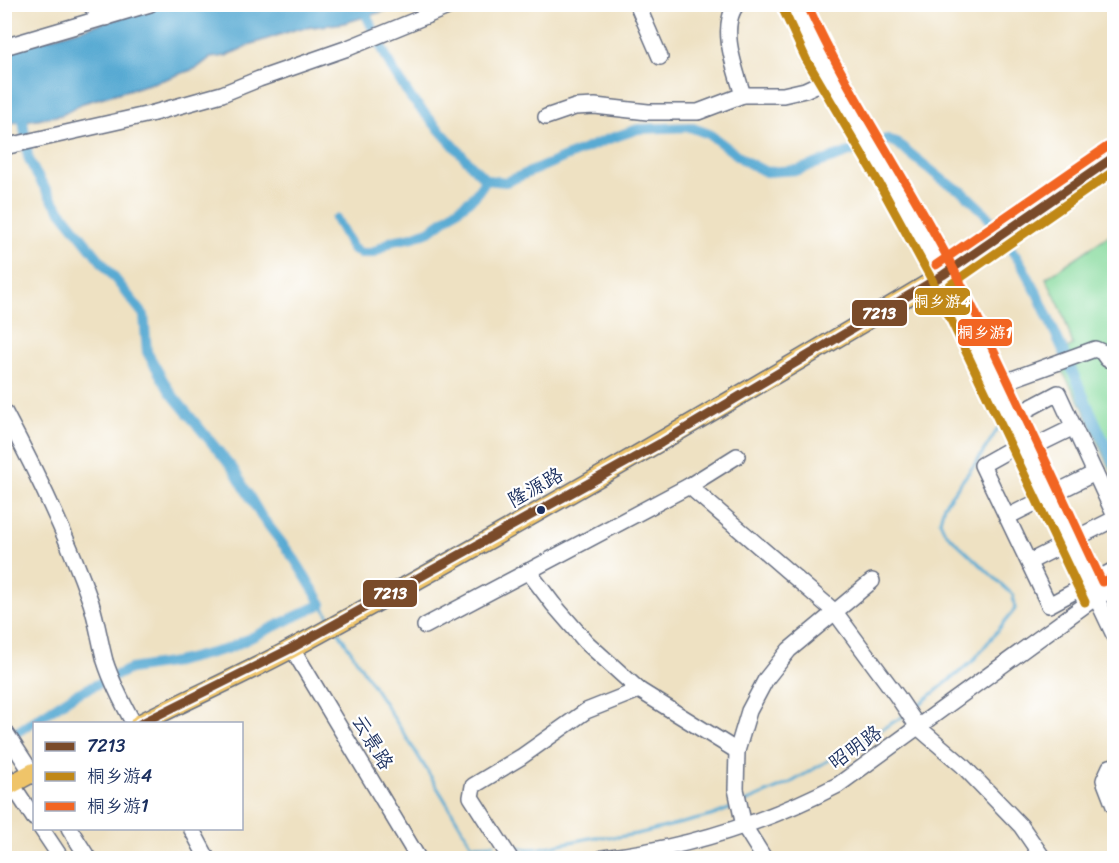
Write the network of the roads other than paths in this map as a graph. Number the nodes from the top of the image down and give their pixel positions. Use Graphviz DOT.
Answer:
graph roads {
  1 [pos="90,4"];
  2 [pos="150,4"];
  3 [pos="455,4"];
  4 [pos="637,4"];
  5 [pos="737,4"];
  6 [pos="794,4"];
  7 [pos="106,18"];
  8 [pos="4,47"];
  9 [pos="660,57"];
  10 [pos="831,78"];
  11 [pos="743,95"];
  12 [pos="546,117"];
  13 [pos="4,147"];
  14 [pos="1114,157"];
  15 [pos="943,275"];
  16 [pos="1101,354"];
  17 [pos="996,385"];
  18 [pos="4,411"];
  19 [pos="1011,418"];
  20 [pos="1074,427"];
  21 [pos="1025,446"];
  22 [pos="737,456"];
  23 [pos="1095,473"];
  24 [pos="689,486"];
  25 [pos="1049,496"];
  26 [pos="1114,514"];
  27 [pos="1007,517"];
  28 [pos="1114,519"];
  29 [pos="1070,541"];
  30 [pos="1029,562"];
  31 [pos="1114,570"];
  32 [pos="528,571"];
  33 [pos="872,581"];
  34 [pos="1093,590"];
  35 [pos="1114,590"];
  36 [pos="835,612"];
  37 [pos="425,626"];
  38 [pos="1114,635"];
  39 [pos="292,648"];
  40 [pos="639,690"];
  41 [pos="133,722"];
  42 [pos="141,722"];
  43 [pos="918,727"];
  44 [pos="4,730"];
  45 [pos="737,751"];
  46 [pos="1114,766"];
  47 [pos="33,773"];
  48 [pos="33,774"];
  49 [pos="7,781"];
  50 [pos="1114,806"];
  51 [pos="33,817"];
  52 [pos="744,826"];
  53 [pos="42,830"];
  54 [pos="70,830"];
  55 [pos="192,830"];
  56 [pos="505,849"];
  57 [pos="61,858"];
  58 [pos="88,858"];
  59 [pos="207,858"];
  60 [pos="418,858"];
  61 [pos="603,858"];
  62 [pos="764,858"];
  63 [pos="1043,858"];
  1 -- 7 [label="street"];
  2 -- 7 [label="street"];
  3 -- 13 [label="street"];
  4 -- 9 [label="street"];
  5 -- 11 [label="street"];
  6 -- 10 [label="street"];
  7 -- 8 [label="street"];
  10 -- 11 [label="street"];
  10 -- 15 [label="street"];
  11 -- 12 [label="street"];
  14 -- 15 [label="street"];
  15 -- 17 [label="street"];
  15 -- 39 [label="main road, 隆源路"];
  16 -- 17 [label="street"];
  17 -- 19 [label="street"];
  18 -- 41 [label="street"];
  19 -- 20 [label="street"];
  19 -- 21 [label="street"];
  20 -- 21 [label="street"];
  20 -- 23 [label="street"];
  21 -- 25 [label="street"];
  21 -- 27 [label="street"];
  22 -- 24 [label="street"];
  23 -- 25 [label="street"];
  23 -- 26 [label="street"];
  24 -- 32 [label="street"];
  24 -- 36 [label="street"];
  25 -- 27 [label="street"];
  25 -- 29 [label="street"];
  27 -- 30 [label="street"];
  28 -- 29 [label="street"];
  29 -- 30 [label="street"];
  29 -- 34 [label="street"];
  30 -- 34 [label="street"];
  31 -- 34 [label="street"];
  32 -- 37 [label="street"];
  32 -- 40 [label="street"];
  33 -- 36 [label="street"];
  34 -- 35 [label="street"];
  34 -- 38 [label="street"];
  34 -- 43 [label="street, 昭明路"];
  36 -- 43 [label="street"];
  36 -- 45 [label="street"];
  39 -- 42 [label="main road, 隆源路"];
  39 -- 60 [label="street, 云景路"];
  40 -- 45 [label="street"];
  40 -- 56 [label="street"];
  43 -- 52 [label="street, 昭明路"];
  43 -- 63 [label="street"];
  44 -- 47 [label="street"];
  45 -- 52 [label="street"];
  46 -- 50 [label="street"];
  48 -- 49 [label="main road"];
  49 -- 51 [label="street"];
  52 -- 61 [label="street, 昭明路"];
  52 -- 62 [label="street"];
  53 -- 57 [label="street"];
  54 -- 58 [label="street"];
  55 -- 59 [label="street"];
}
